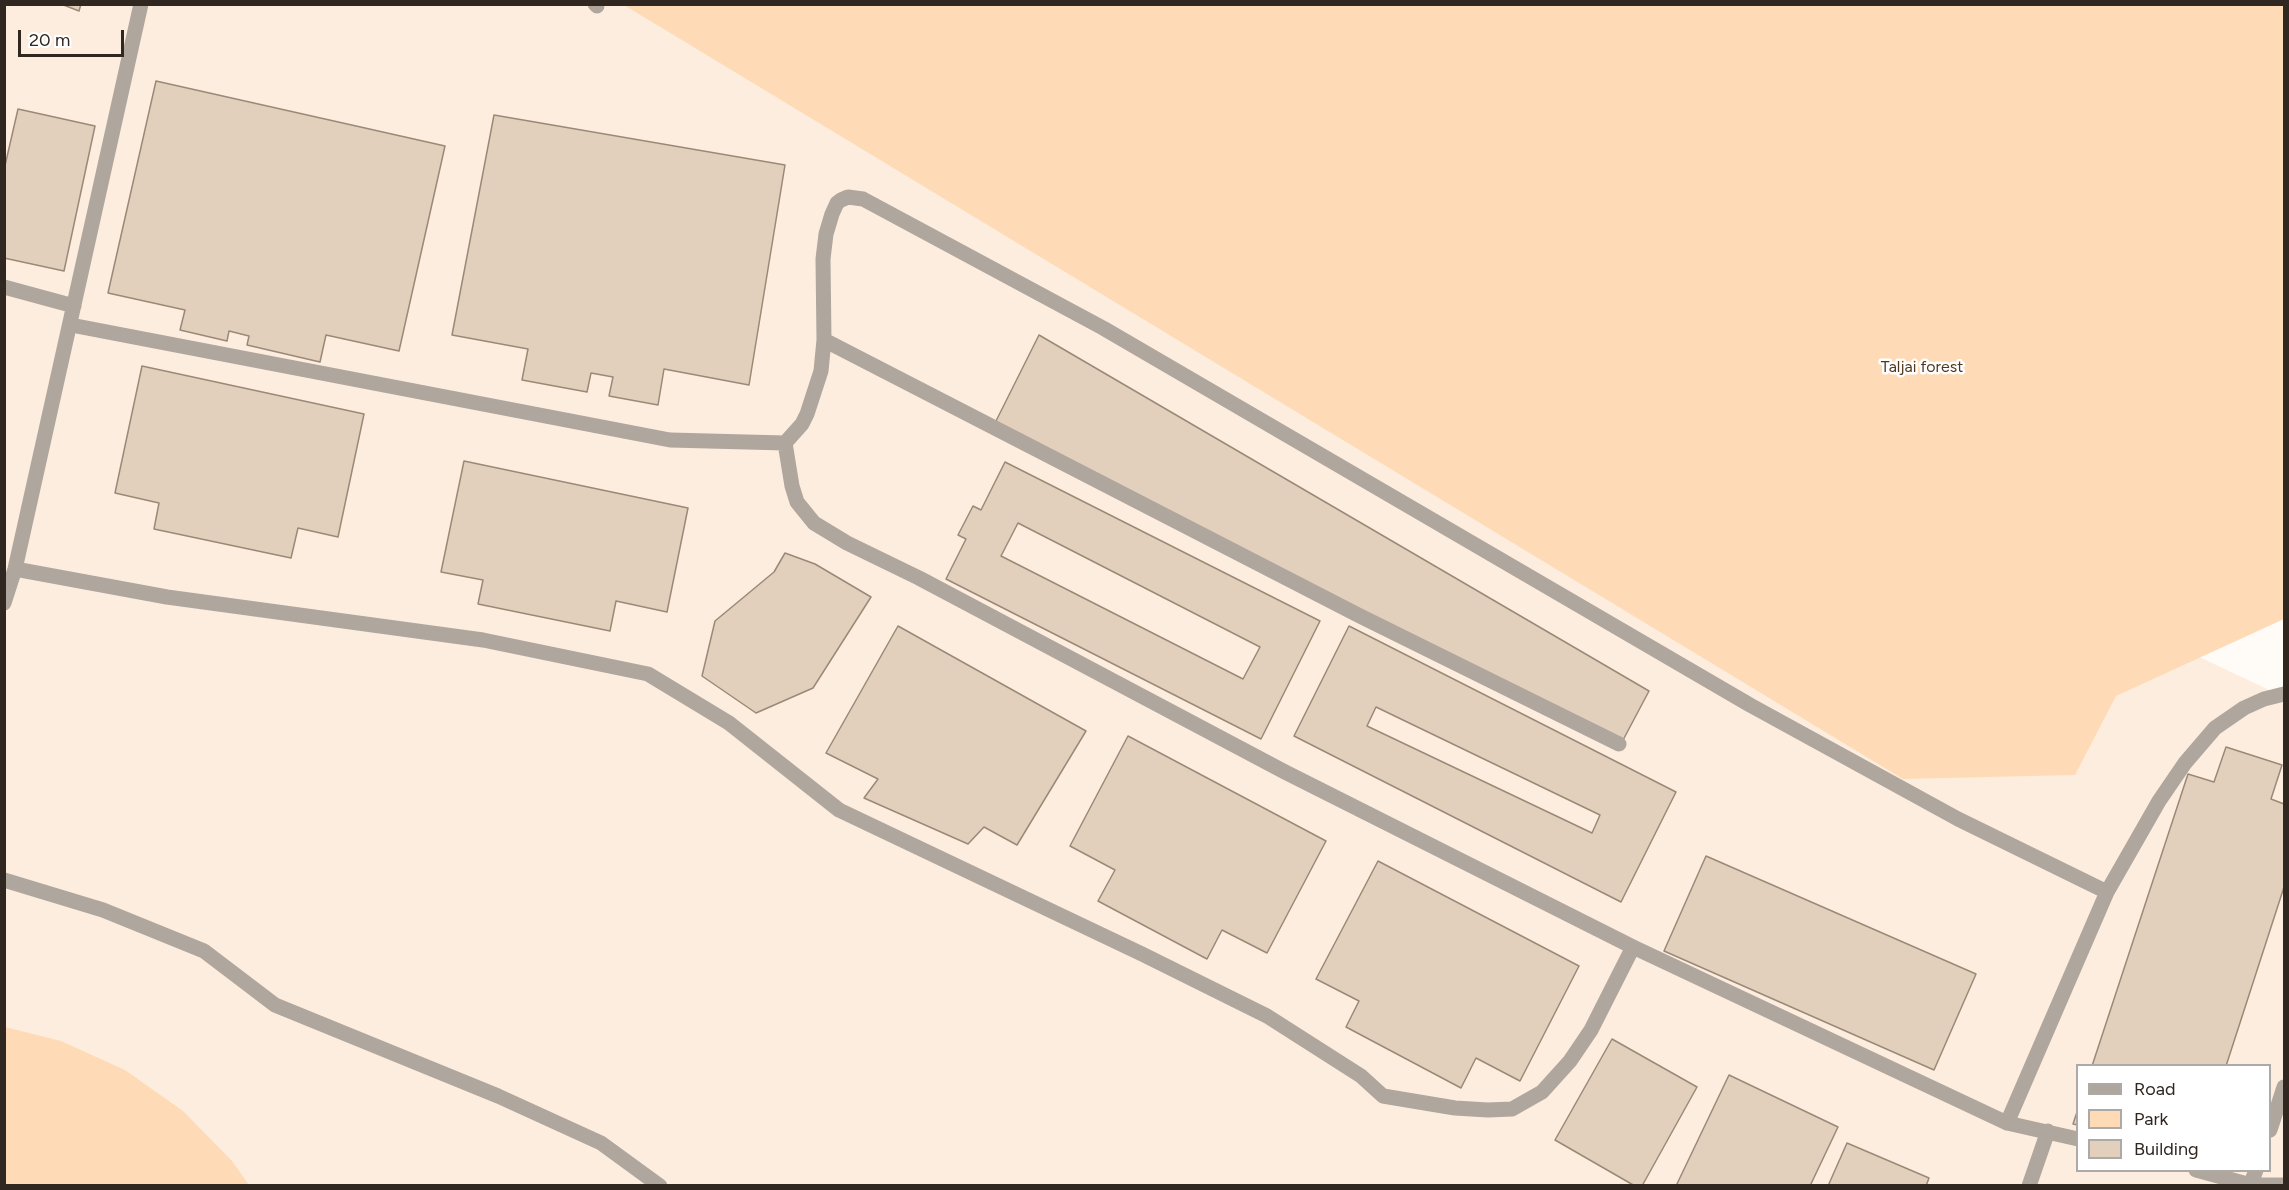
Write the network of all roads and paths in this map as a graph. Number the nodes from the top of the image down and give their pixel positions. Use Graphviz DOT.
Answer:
graph roads {
  1 [pos="141,4"];
  2 [pos="4,286"];
  3 [pos="74,306"];
  4 [pos="70,326"];
  5 [pos="824,340"];
  6 [pos="785,443"];
  7 [pos="15,569"];
  8 [pos="4,603"];
  9 [pos="2284,693"];
  10 [pos="1619,744"];
  11 [pos="4,880"];
  12 [pos="2107,892"];
  13 [pos="1633,948"];
  14 [pos="2284,1087"];
  15 [pos="2007,1123"];
  16 [pos="2271,1127"];
  17 [pos="2048,1131"];
  18 [pos="2076,1138"];
  19 [pos="2203,1172"];
  20 [pos="660,1185"];
  21 [pos="2029,1185"];
  22 [pos="2251,1185"];
  23 [pos="2284,1185"];
  1 -- 3 [label="street"];
  2 -- 3 [label="street"];
  3 -- 4 [label="street"];
  4 -- 6 [label="street"];
  4 -- 7 [label="street"];
  5 -- 6 [label="street"];
  5 -- 10 [label="street"];
  5 -- 12 [label="street"];
  6 -- 13 [label="street"];
  7 -- 8 [label="street"];
  7 -- 13 [label="street"];
  9 -- 12 [label="street"];
  11 -- 20 [label="street"];
  12 -- 15 [label="street"];
  13 -- 15 [label="street"];
  14 -- 16 [label="street"];
  15 -- 17 [label="street"];
  17 -- 18 [label="street"];
  17 -- 21 [label="street"];
  19 -- 22 [label="street"];
  22 -- 23 [label="street"];
}
